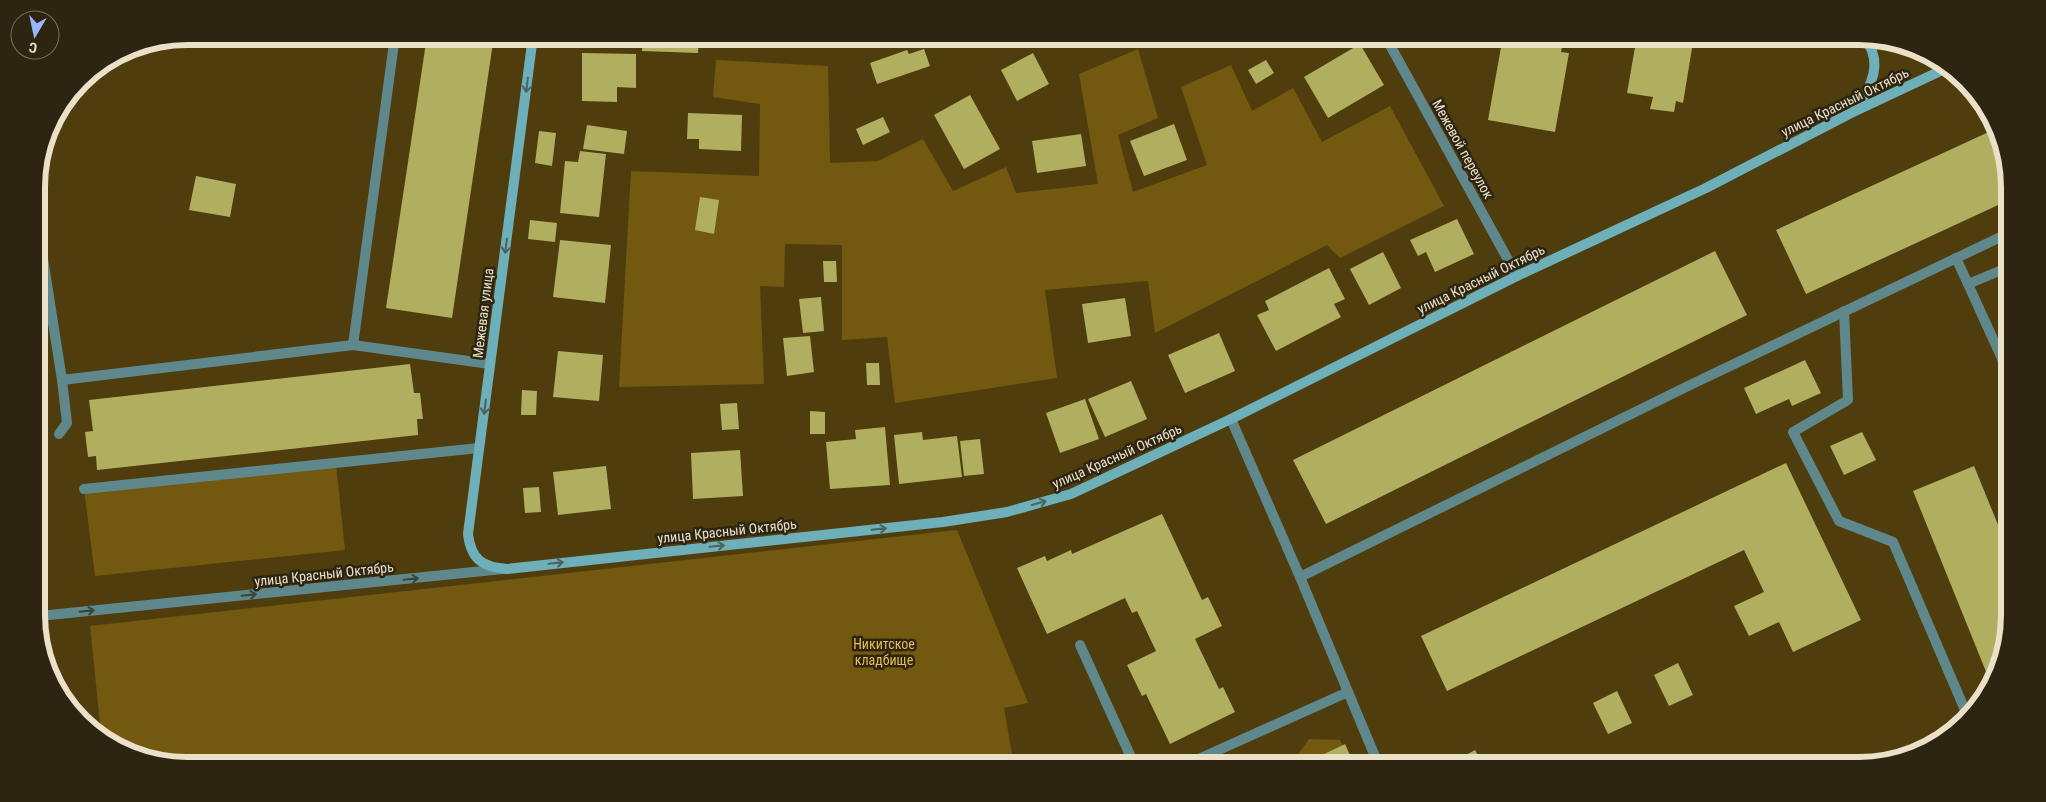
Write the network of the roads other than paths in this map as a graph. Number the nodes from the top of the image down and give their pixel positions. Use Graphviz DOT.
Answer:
graph roads {
  1 [pos="393,45"];
  2 [pos="532,45"];
  3 [pos="1390,45"];
  4 [pos="1868,46"];
  5 [pos="1941,71"];
  6 [pos="1851,113"];
  7 [pos="2001,237"];
  8 [pos="1956,258"];
  9 [pos="2001,270"];
  10 [pos="45,271"];
  11 [pos="1517,276"];
  12 [pos="1968,284"];
  13 [pos="1844,311"];
  14 [pos="352,345"];
  15 [pos="2001,356"];
  16 [pos="490,364"];
  17 [pos="62,380"];
  18 [pos="1231,419"];
  19 [pos="59,434"];
  20 [pos="480,448"];
  21 [pos="84,489"];
  22 [pos="508,569"];
  23 [pos="1300,576"];
  24 [pos="45,615"];
  25 [pos="1080,645"];
  26 [pos="1348,692"];
  27 [pos="1965,709"];
  28 [pos="1131,757"];
  29 [pos="1203,757"];
  30 [pos="1374,757"];
  1 -- 14 [label="street"];
  2 -- 16 [label="main road, Межевая улица, one-way"];
  3 -- 11 [label="street, Межевой переулок"];
  4 -- 6 [label="main road"];
  5 -- 6 [label="main road, улица Красный Октябрь"];
  6 -- 11 [label="main road, улица Красный Октябрь"];
  7 -- 8 [label="street"];
  8 -- 12 [label="street"];
  8 -- 13 [label="street"];
  9 -- 12 [label="street"];
  10 -- 17 [label="street"];
  11 -- 18 [label="main road, улица Красный Октябрь"];
  12 -- 15 [label="street"];
  13 -- 23 [label="street"];
  13 -- 27 [label="street"];
  14 -- 16 [label="street"];
  14 -- 17 [label="street"];
  16 -- 20 [label="main road, Межевая улица, one-way"];
  17 -- 19 [label="street"];
  22 -- 18 [label="main road, улица Красный Октябрь, one-way"];
  18 -- 23 [label="street"];
  20 -- 21 [label="street"];
  20 -- 22 [label="main road, Межевая улица"];
  24 -- 22 [label="street, улица Красный Октябрь, one-way"];
  23 -- 26 [label="street"];
  25 -- 28 [label="street"];
  26 -- 29 [label="street"];
  26 -- 30 [label="street"];
}
